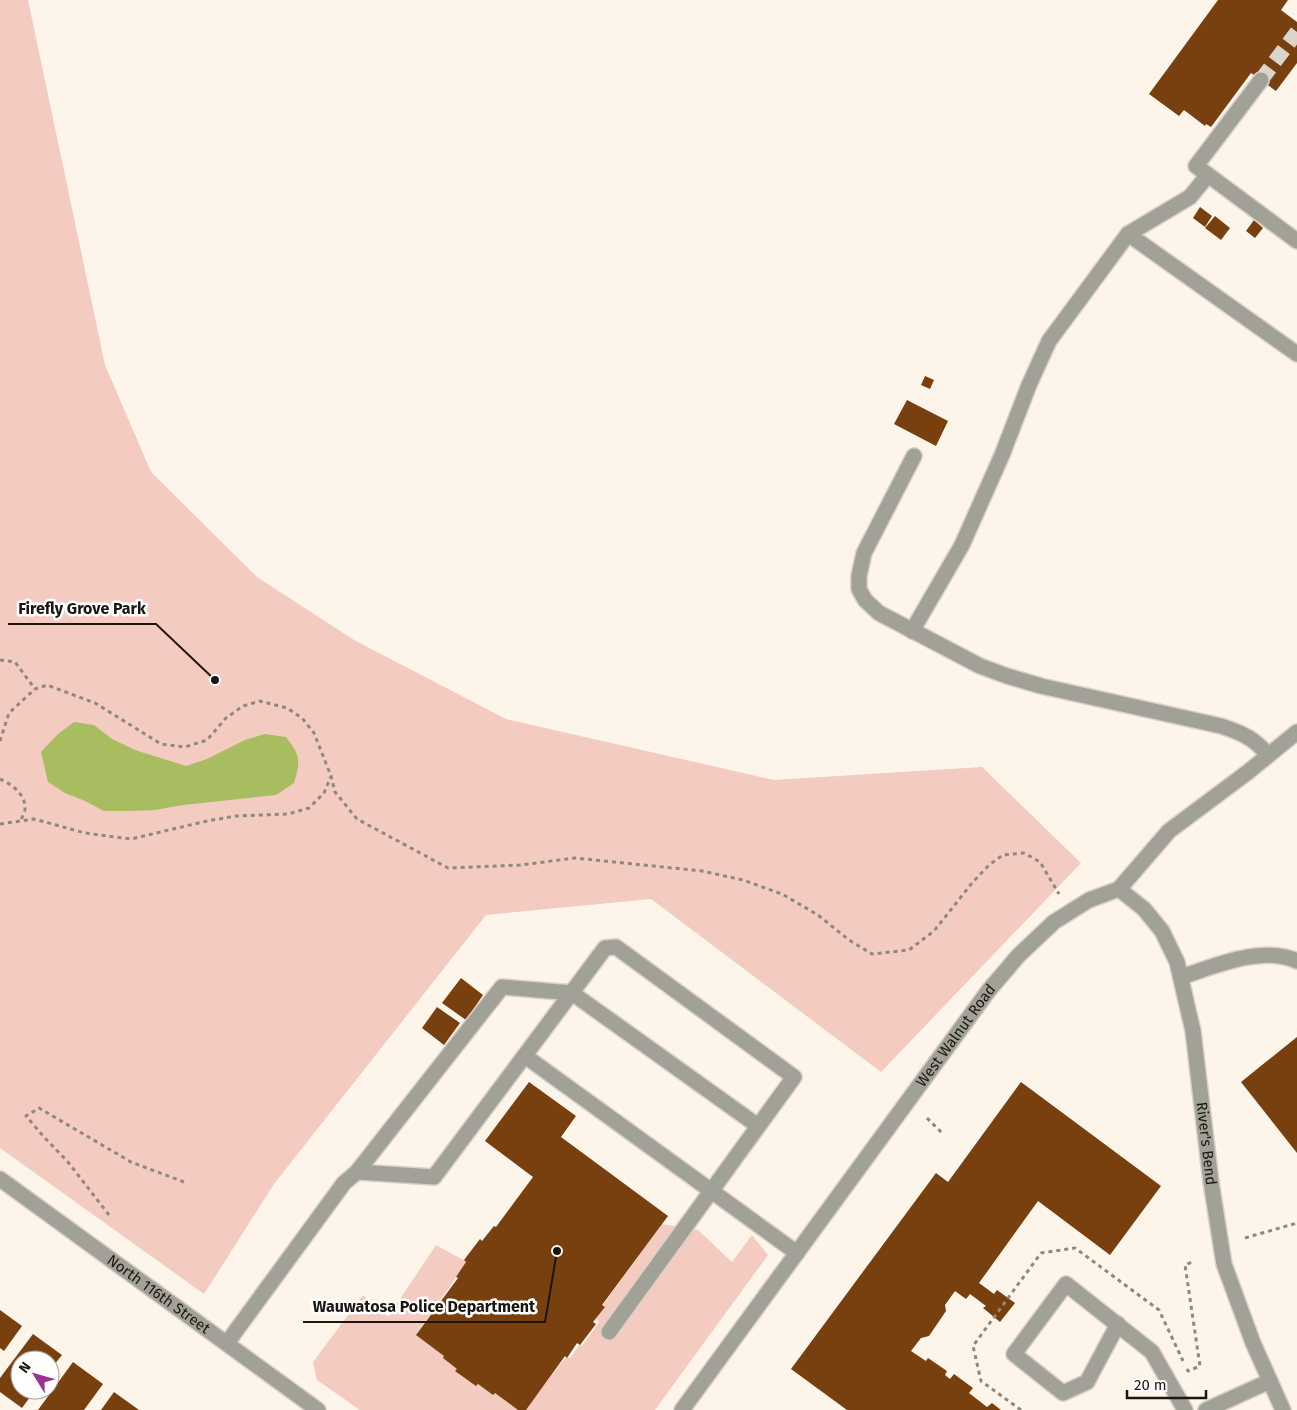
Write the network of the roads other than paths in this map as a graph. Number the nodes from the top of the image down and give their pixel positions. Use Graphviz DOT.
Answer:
graph roads {
  1 [pos="1261,80"];
  2 [pos="1208,175"];
  3 [pos="1128,234"];
  4 [pos="1297,241"];
  5 [pos="1297,354"];
  6 [pos="914,456"];
  7 [pos="912,631"];
  8 [pos="1297,732"];
  9 [pos="1268,755"];
  10 [pos="1119,889"];
  11 [pos="1297,961"];
  12 [pos="1180,977"];
  13 [pos="572,993"];
  14 [pos="525,1056"];
  15 [pos="758,1126"];
  16 [pos="357,1172"];
  17 [pos="0,1178"];
  18 [pos="711,1191"];
  19 [pos="797,1253"];
  20 [pos="1118,1324"];
  21 [pos="609,1332"];
  22 [pos="227,1343"];
  23 [pos="1270,1381"];
  24 [pos="318,1410"];
  25 [pos="682,1410"];
  26 [pos="1185,1410"];
  27 [pos="1206,1410"];
  28 [pos="1283,1410"];
  1 -- 2 [label="street"];
  2 -- 3 [label="street"];
  2 -- 4 [label="street"];
  3 -- 5 [label="street"];
  3 -- 7 [label="street"];
  6 -- 7 [label="street"];
  7 -- 9 [label="street"];
  8 -- 9 [label="street, West Walnut Road"];
  9 -- 10 [label="street, West Walnut Road"];
  10 -- 12 [label="street, River's Bend"];
  10 -- 19 [label="street, West Walnut Road"];
  11 -- 12 [label="street"];
  12 -- 23 [label="street, River's Bend"];
  13 -- 14 [label="street"];
  13 -- 15 [label="street"];
  13 -- 15 [label="street"];
  13 -- 16 [label="street"];
  14 -- 16 [label="street"];
  14 -- 18 [label="street"];
  15 -- 18 [label="street"];
  16 -- 22 [label="street"];
  17 -- 22 [label="street, North 116th Street"];
  18 -- 19 [label="street"];
  18 -- 21 [label="street"];
  19 -- 25 [label="street, West Walnut Road"];
  20 -- 20 [label="street"];
  20 -- 26 [label="street"];
  22 -- 24 [label="street, North 116th Street"];
  23 -- 27 [label="street"];
  23 -- 28 [label="street, River's Bend"];
}
